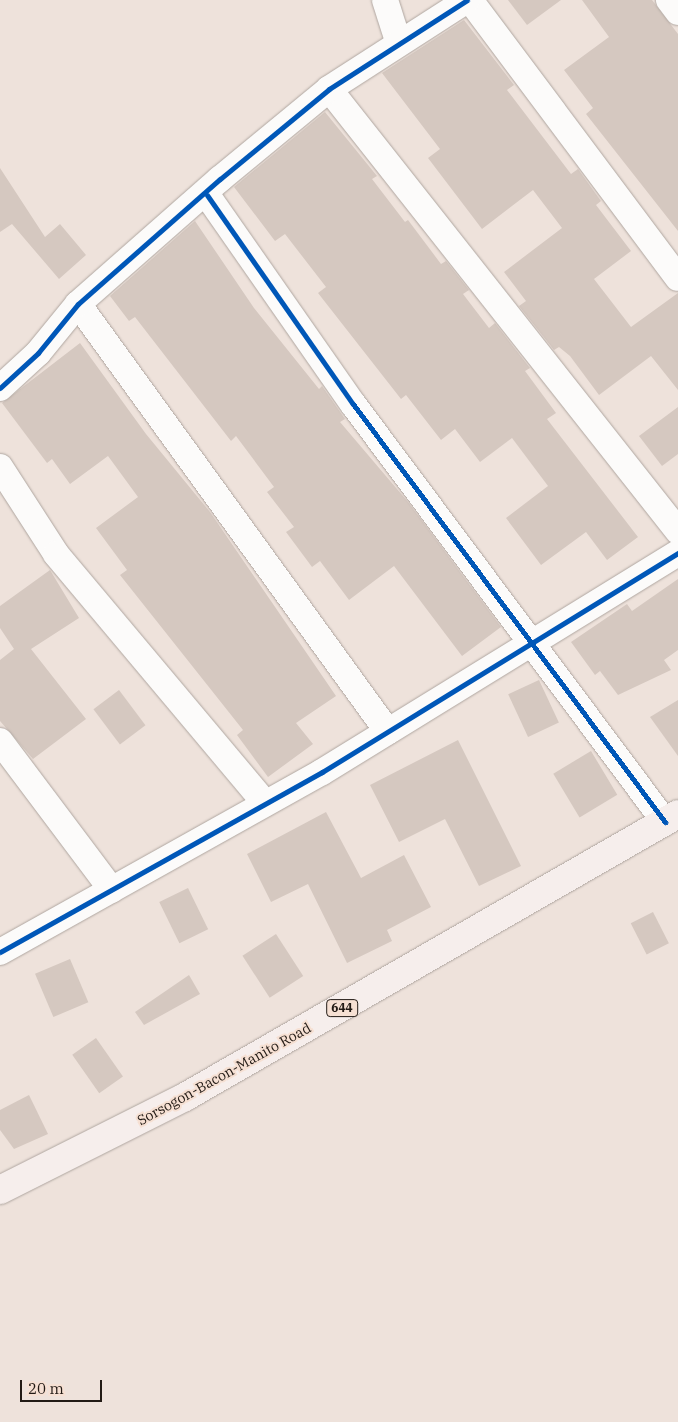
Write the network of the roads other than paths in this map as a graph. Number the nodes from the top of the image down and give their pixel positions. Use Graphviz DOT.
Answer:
graph roads {
  1 [pos="385,0"];
  2 [pos="469,0"];
  3 [pos="669,0"];
  4 [pos="678,12"];
  5 [pos="398,41"];
  6 [pos="329,89"];
  7 [pos="207,195"];
  8 [pos="678,278"];
  9 [pos="78,304"];
  10 [pos="0,388"];
  11 [pos="0,467"];
  12 [pos="678,530"];
  13 [pos="678,553"];
  14 [pos="533,644"];
  15 [pos="388,732"];
  16 [pos="0,742"];
  17 [pos="265,803"];
  18 [pos="671,818"];
  19 [pos="112,890"];
  20 [pos="0,952"];
  21 [pos="0,1190"];
  1 -- 5 [label="street"];
  2 -- 5 [label="street"];
  2 -- 8 [label="street"];
  3 -- 4 [label="street"];
  5 -- 6 [label="street"];
  6 -- 7 [label="street"];
  6 -- 12 [label="street"];
  7 -- 9 [label="street"];
  7 -- 14 [label="street"];
  9 -- 10 [label="street"];
  9 -- 15 [label="street"];
  11 -- 17 [label="street"];
  13 -- 14 [label="street"];
  14 -- 15 [label="street"];
  14 -- 18 [label="street"];
  15 -- 17 [label="street"];
  16 -- 19 [label="street"];
  17 -- 19 [label="street"];
  18 -- 21 [label="main road, Sorsogon-Bacon-Manito Road / 644"];
  19 -- 20 [label="street"];
}
